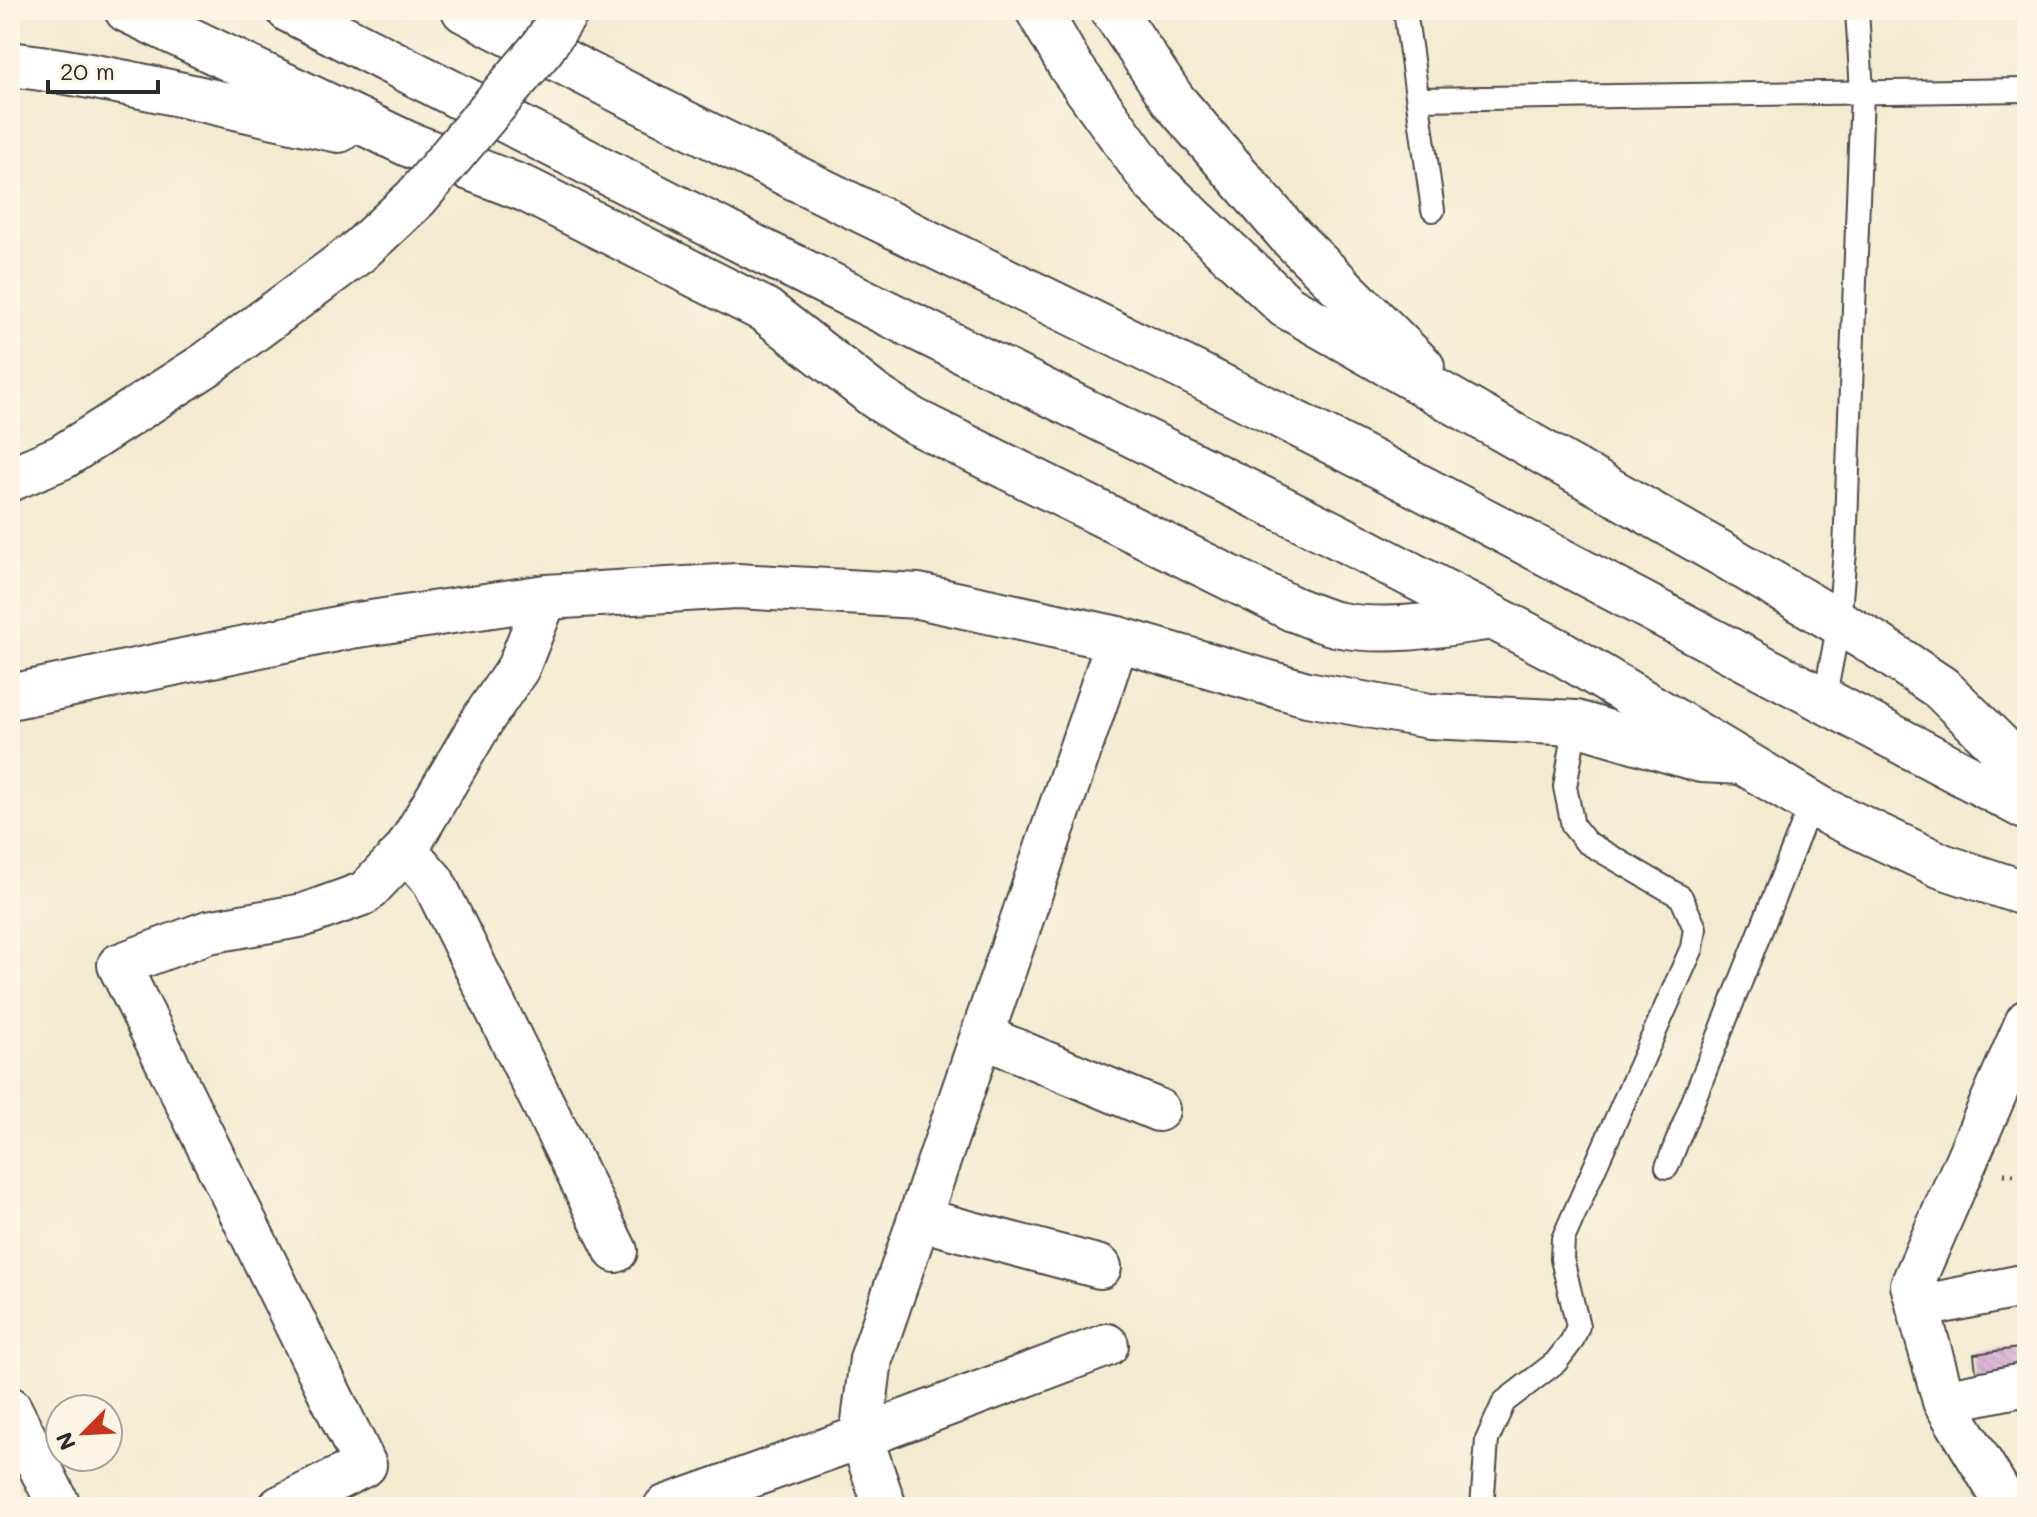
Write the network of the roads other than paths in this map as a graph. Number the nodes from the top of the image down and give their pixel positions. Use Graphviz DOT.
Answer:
graph roads {
  1 [pos="127,10"];
  2 [pos="289,10"];
  3 [pos="464,10"];
  4 [pos="567,10"];
  5 [pos="1038,10"];
  6 [pos="1113,10"];
  7 [pos="1405,10"];
  8 [pos="1857,10"];
  9 [pos="10,64"];
  10 [pos="2027,90"];
  11 [pos="1862,92"];
  12 [pos="1418,99"];
  13 [pos="408,144"];
  14 [pos="1433,210"];
  15 [pos="1463,409"];
  16 [pos="10,479"];
  17 [pos="546,597"];
  18 [pos="1492,617"];
  19 [pos="1839,623"];
  20 [pos="1118,639"];
  21 [pos="10,697"];
  22 [pos="1824,701"];
  23 [pos="1576,723"];
  24 [pos="1742,762"];
  25 [pos="2027,773"];
  26 [pos="1811,804"];
  27 [pos="2027,808"];
  28 [pos="406,850"];
  29 [pos="2027,894"];
  30 [pos="2027,1021"];
  31 [pos="982,1036"];
  32 [pos="1158,1110"];
  33 [pos="1667,1167"];
  34 [pos="919,1219"];
  35 [pos="616,1251"];
  36 [pos="1100,1267"];
  37 [pos="2027,1285"];
  38 [pos="1918,1307"];
  39 [pos="1107,1345"];
  40 [pos="2027,1384"];
  41 [pos="1944,1401"];
  42 [pos="10,1408"];
  43 [pos="861,1437"];
  44 [pos="60,1507"];
  45 [pos="280,1507"];
  46 [pos="665,1507"];
  47 [pos="885,1507"];
  48 [pos="1482,1507"];
  49 [pos="2008,1507"];
  1 -- 13 [label="main road"];
  2 -- 18 [label="main road"];
  3 -- 22 [label="main road"];
  4 -- 16 [label="main road, bridge"];
  5 -- 15 [label="main road"];
  6 -- 15 [label="main road"];
  7 -- 12 [label="lane"];
  8 -- 11 [label="lane"];
  9 -- 13 [label="main road"];
  10 -- 11 [label="lane"];
  11 -- 12 [label="lane"];
  11 -- 19 [label="lane"];
  12 -- 14 [label="lane"];
  13 -- 18 [label="main road"];
  15 -- 19 [label="main road"];
  17 -- 20 [label="main road"];
  17 -- 21 [label="main road"];
  17 -- 28 [label="street"];
  18 -- 24 [label="main road"];
  19 -- 22 [label="lane"];
  19 -- 25 [label="main road"];
  20 -- 23 [label="main road"];
  20 -- 31 [label="street"];
  22 -- 27 [label="main road"];
  23 -- 24 [label="main road"];
  23 -- 48 [label="lane"];
  24 -- 26 [label="main road"];
  26 -- 29 [label="main road"];
  26 -- 33 [label="lane"];
  28 -- 35 [label="street"];
  28 -- 45 [label="street"];
  30 -- 38 [label="street"];
  31 -- 32 [label="street"];
  31 -- 34 [label="street"];
  34 -- 36 [label="street"];
  34 -- 43 [label="street"];
  37 -- 38 [label="street"];
  38 -- 41 [label="street"];
  39 -- 43 [label="street"];
  40 -- 41 [label="street"];
  41 -- 49 [label="street"];
  42 -- 44 [label="street"];
  43 -- 46 [label="street"];
  43 -- 47 [label="street"];
}
